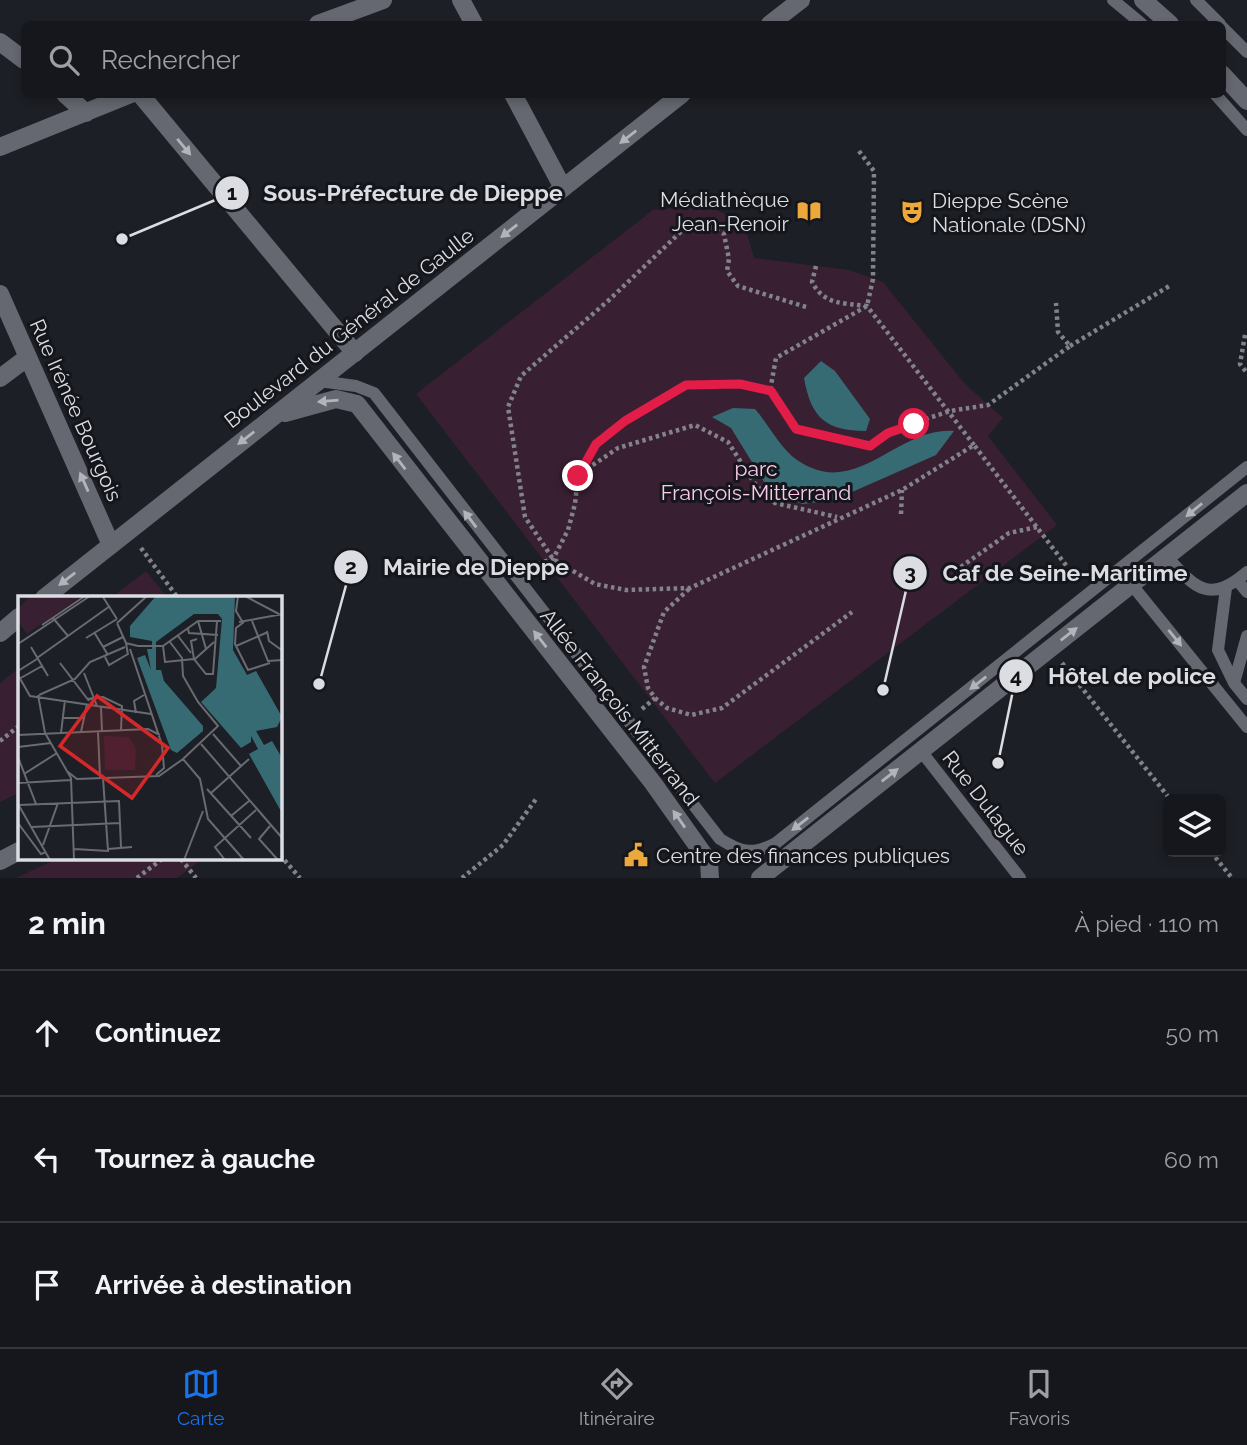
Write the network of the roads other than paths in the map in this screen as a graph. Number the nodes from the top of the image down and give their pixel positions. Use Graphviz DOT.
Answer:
graph roads {
  1 [pos="383,0"];
  2 [pos="461,0"];
  3 [pos="801,0"];
  4 [pos="1113,0"];
  5 [pos="1143,0"];
  6 [pos="1196,0"];
  7 [pos="325,21"];
  8 [pos="472,21"];
  9 [pos="774,21"];
  10 [pos="1138,21"];
  11 [pos="1167,21"];
  12 [pos="1216,21"];
  13 [pos="1226,31"];
  14 [pos="0,42"];
  15 [pos="1247,52"];
  16 [pos="21,58"];
  17 [pos="1226,77"];
  18 [pos="69,98"];
  19 [pos="122,98"];
  20 [pos="143,98"];
  21 [pos="515,98"];
  22 [pos="677,98"];
  23 [pos="1219,98"];
  24 [pos="1247,101"];
  25 [pos="86,113"];
  26 [pos="1247,130"];
  27 [pos="2,144"];
  28 [pos="563,188"];
  29 [pos="0,293"];
  30 [pos="355,352"];
  31 [pos="28,356"];
  32 [pos="0,378"];
  33 [pos="319,381"];
  34 [pos="273,417"];
  35 [pos="1247,467"];
  36 [pos="1247,494"];
  37 [pos="111,545"];
  38 [pos="1167,556"];
  39 [pos="1242,576"];
  40 [pos="1132,585"];
  41 [pos="1226,588"];
  42 [pos="1247,593"];
  43 [pos="47,596"];
  44 [pos="18,618"];
  45 [pos="0,633"];
  46 [pos="1247,636"];
  47 [pos="1234,683"];
  48 [pos="1247,699"];
  49 [pos="1247,727"];
  50 [pos="920,751"];
  51 [pos="18,851"];
  52 [pos="0,860"];
  53 [pos="710,878"];
  54 [pos="760,878"];
  55 [pos="1020,878"];
  1 -- 7 [label="street"];
  2 -- 8 [label="street"];
  3 -- 9 [label="street"];
  4 -- 10 [label="lane"];
  5 -- 11 [label="street"];
  6 -- 12 [label="lane"];
  13 -- 15 [label="lane"];
  14 -- 16 [label="street"];
  17 -- 24 [label="street"];
  18 -- 25 [label="street"];
  19 -- 25 [label="street"];
  20 -- 30 [label="street, one-way"];
  21 -- 28 [label="street"];
  22 -- 28 [label="street, Boulevard du Général de Gaulle, one-way"];
  23 -- 26 [label="lane"];
  25 -- 27 [label="street"];
  28 -- 30 [label="street, Boulevard du Général de Gaulle, one-way"];
  29 -- 31 [label="street, Rue Irénée Bourgois"];
  30 -- 33 [label="street, Boulevard du Général de Gaulle"];
  31 -- 32 [label="street"];
  37 -- 31 [label="street, Rue Irénée Bourgois, one-way"];
  33 -- 34 [label="street, Boulevard du Général de Gaulle"];
  35 -- 33 [label="lane, one-way"];
  34 -- 37 [label="street, Boulevard du Général de Gaulle, one-way"];
  53 -- 34 [label="street, Allée François Mitterrand, one-way"];
  36 -- 38 [label="street"];
  37 -- 43 [label="street, Boulevard du Général de Gaulle, one-way"];
  38 -- 40 [label="street"];
  38 -- 41 [label="lane"];
  39 -- 41 [label="lane"];
  39 -- 42 [label="lane"];
  40 -- 49 [label="lane, one-way"];
  50 -- 40 [label="street, one-way"];
  41 -- 47 [label="lane"];
  44 -- 45 [label="street"];
  46 -- 47 [label="lane"];
  47 -- 48 [label="lane"];
  54 -- 50 [label="street, one-way"];
  50 -- 55 [label="lane, Rue Dulague"];
  51 -- 52 [label="street"];
}
